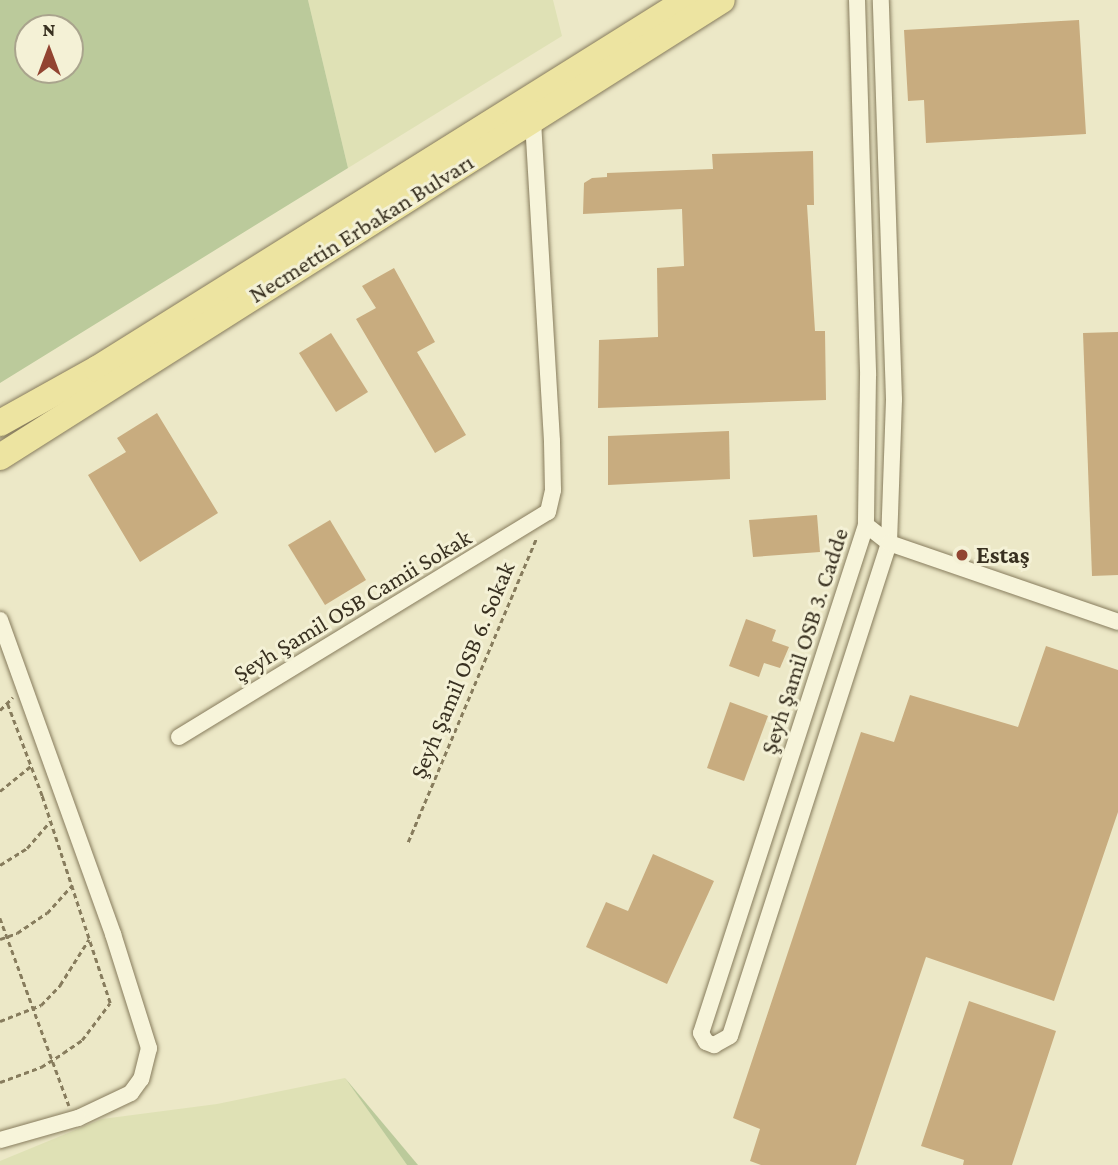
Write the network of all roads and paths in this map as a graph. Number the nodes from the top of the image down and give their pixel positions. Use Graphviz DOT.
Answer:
graph roads {
  1 [pos="687,0"];
  2 [pos="722,0"];
  3 [pos="857,0"];
  4 [pos="881,0"];
  5 [pos="533,119"];
  6 [pos="0,423"];
  7 [pos="0,457"];
  8 [pos="548,512"];
  9 [pos="866,526"];
  10 [pos="889,543"];
  11 [pos="0,620"];
  12 [pos="1118,622"];
  13 [pos="7,703"];
  14 [pos="179,737"];
  15 [pos="31,766"];
  16 [pos="0,791"];
  17 [pos="50,821"];
  18 [pos="408,842"];
  19 [pos="0,865"];
  20 [pos="72,885"];
  21 [pos="0,918"];
  22 [pos="7,937"];
  23 [pos="90,937"];
  24 [pos="0,939"];
  25 [pos="33,1008"];
  26 [pos="0,1021"];
  27 [pos="52,1060"];
  28 [pos="0,1082"];
  29 [pos="75,1118"];
  30 [pos="0,1140"];
  1 -- 6 [label="main road, Necmettin Erbakan Bulvarı"];
  2 -- 5 [label="main road, Necmettin Erbakan Bulvarı"];
  3 -- 9 [label="street, Şeyh Şamil OSB 3. Cadde"];
  4 -- 10 [label="street"];
  5 -- 7 [label="main road, Necmettin Erbakan Bulvarı"];
  5 -- 8 [label="street"];
  8 -- 14 [label="street, Şeyh Şamil OSB Camii Sokak"];
  8 -- 18 [label="path, Şeyh Şamil OSB 6. Sokak"];
  9 -- 10 [label="street"];
  9 -- 10 [label="street, Şeyh Şamil OSB 3. Cadde"];
  10 -- 12 [label="street"];
  11 -- 29 [label="street"];
  13 -- 15 [label="path"];
  15 -- 16 [label="path"];
  15 -- 17 [label="path"];
  17 -- 19 [label="path"];
  17 -- 20 [label="path"];
  20 -- 22 [label="path"];
  20 -- 23 [label="path"];
  21 -- 22 [label="path"];
  22 -- 24 [label="path"];
  22 -- 25 [label="path"];
  23 -- 25 [label="path"];
  23 -- 27 [label="path"];
  25 -- 26 [label="path"];
  25 -- 27 [label="path"];
  27 -- 28 [label="path"];
  27 -- 29 [label="path"];
  29 -- 30 [label="street"];
}
